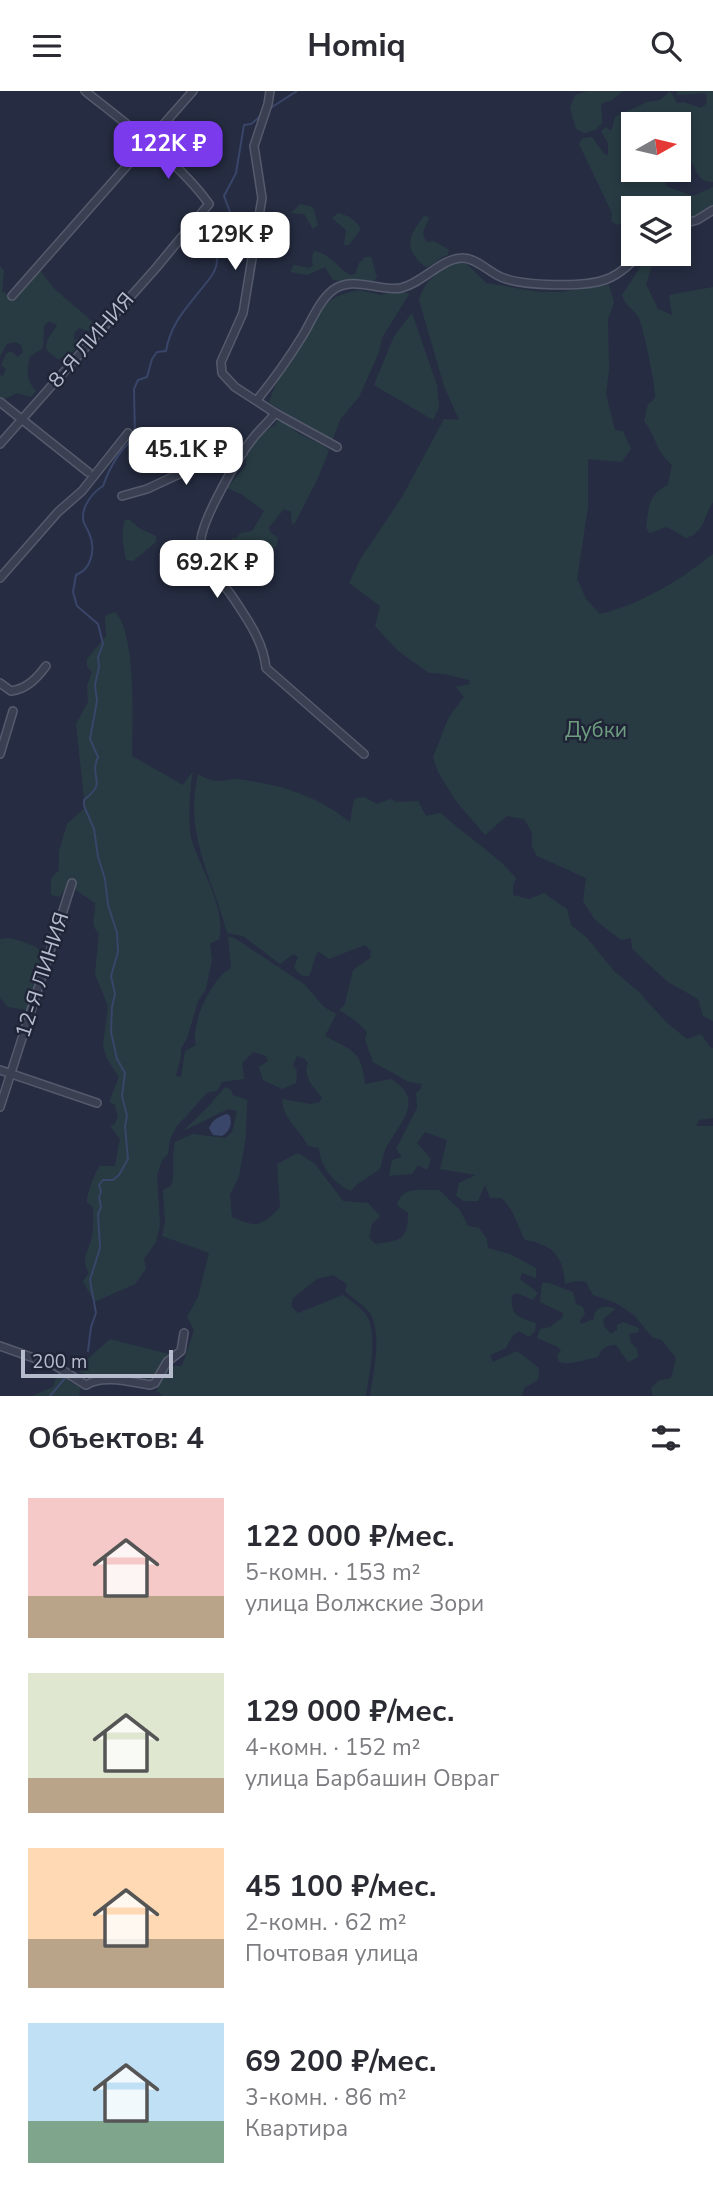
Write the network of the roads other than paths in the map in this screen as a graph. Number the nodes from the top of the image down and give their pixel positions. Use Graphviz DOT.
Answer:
graph roads {
  1 [pos="85,91"];
  2 [pos="193,91"];
  3 [pos="270,91"];
  4 [pos="147,141"];
  5 [pos="713,210"];
  6 [pos="691,222"];
  7 [pos="628,266"];
  8 [pos="12,296"];
  9 [pos="257,400"];
  10 [pos="0,402"];
  11 [pos="275,413"];
  12 [pos="21,420"];
  13 [pos="128,433"];
  14 [pos="0,444"];
  15 [pos="337,447"];
  16 [pos="243,453"];
  17 [pos="88,473"];
  18 [pos="122,496"];
  19 [pos="0,578"];
  20 [pos="46,666"];
  21 [pos="0,683"];
  22 [pos="13,711"];
  23 [pos="0,754"];
  24 [pos="364,754"];
  25 [pos="72,883"];
  26 [pos="0,1070"];
  27 [pos="11,1074"];
  28 [pos="97,1103"];
  29 [pos="0,1107"];
  30 [pos="184,1333"];
  31 [pos="0,1346"];
  1 -- 4 [label="street"];
  2 -- 4 [label="street"];
  3 -- 9 [label="street"];
  4 -- 8 [label="street"];
  4 -- 12 [label="street, 8-Я ЛИНИЯ"];
  5 -- 6 [label="street"];
  7 -- 9 [label="street"];
  9 -- 11 [label="street"];
  10 -- 12 [label="street"];
  11 -- 15 [label="street"];
  11 -- 16 [label="street"];
  12 -- 14 [label="street, 8-Я ЛИНИЯ"];
  12 -- 17 [label="street"];
  13 -- 19 [label="street"];
  16 -- 18 [label="street"];
  16 -- 24 [label="street"];
  20 -- 21 [label="street"];
  22 -- 23 [label="street"];
  25 -- 27 [label="street, 12-Я ЛИНИЯ"];
  26 -- 27 [label="street"];
  27 -- 28 [label="street"];
  27 -- 29 [label="street, 12-Я ЛИНИЯ"];
  30 -- 31 [label="street"];
}
